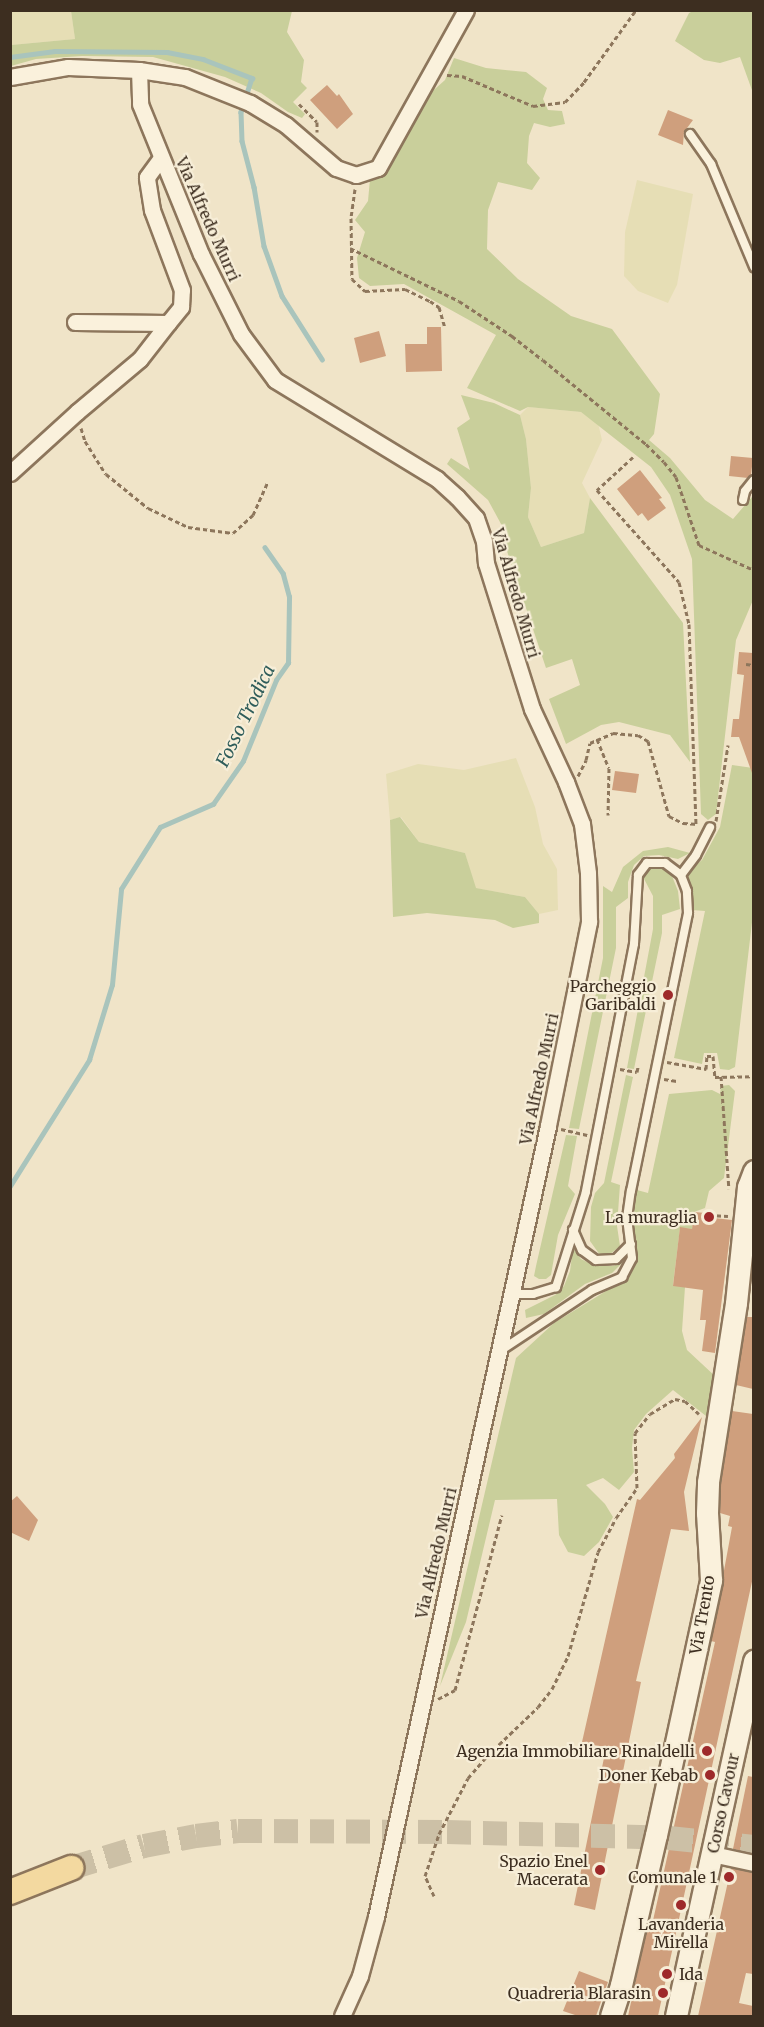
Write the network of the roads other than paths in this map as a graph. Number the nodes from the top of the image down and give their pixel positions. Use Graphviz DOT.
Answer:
graph roads {
  1 [pos="466,10"];
  2 [pos="139,70"];
  3 [pos="10,77"];
  4 [pos="690,134"];
  5 [pos="161,158"];
  6 [pos="753,267"];
  7 [pos="75,322"];
  8 [pos="168,323"];
  9 [pos="10,473"];
  10 [pos="753,480"];
  11 [pos="743,500"];
  12 [pos="710,827"];
  13 [pos="681,875"];
  14 [pos="753,1171"];
  15 [pos="573,1230"];
  16 [pos="631,1244"];
  17 [pos="753,1275"];
  18 [pos="512,1294"];
  19 [pos="736,1303"];
  20 [pos="499,1352"];
  21 [pos="753,1660"];
  22 [pos="749,1704"];
  23 [pos="712,1854"];
  24 [pos="753,1863"];
  25 [pos="71,1868"];
  26 [pos="10,1892"];
  27 [pos="342,2016"];
  28 [pos="611,2016"];
  29 [pos="676,2016"];
  1 -- 2 [label="street"];
  2 -- 3 [label="street"];
  2 -- 5 [label="street, Via Alfredo Murri"];
  4 -- 6 [label="lane"];
  5 -- 8 [label="street"];
  5 -- 18 [label="street, Via Alfredo Murri"];
  7 -- 8 [label="street"];
  8 -- 9 [label="street"];
  10 -- 11 [label="lane"];
  12 -- 13 [label="lane"];
  13 -- 15 [label="lane"];
  13 -- 16 [label="lane"];
  14 -- 19 [label="main road, Via Trento"];
  15 -- 16 [label="lane"];
  15 -- 18 [label="lane"];
  16 -- 20 [label="lane"];
  17 -- 19 [label="main road"];
  18 -- 20 [label="street, Via Alfredo Murri"];
  19 -- 28 [label="main road, Via Trento"];
  20 -- 27 [label="street, Via Alfredo Murri"];
  21 -- 22 [label="main road, Corso Cavour"];
  22 -- 23 [label="main road, Corso Cavour"];
  23 -- 24 [label="street"];
  23 -- 29 [label="main road, Corso Cavour"];
  25 -- 26 [label="main road"];
}
